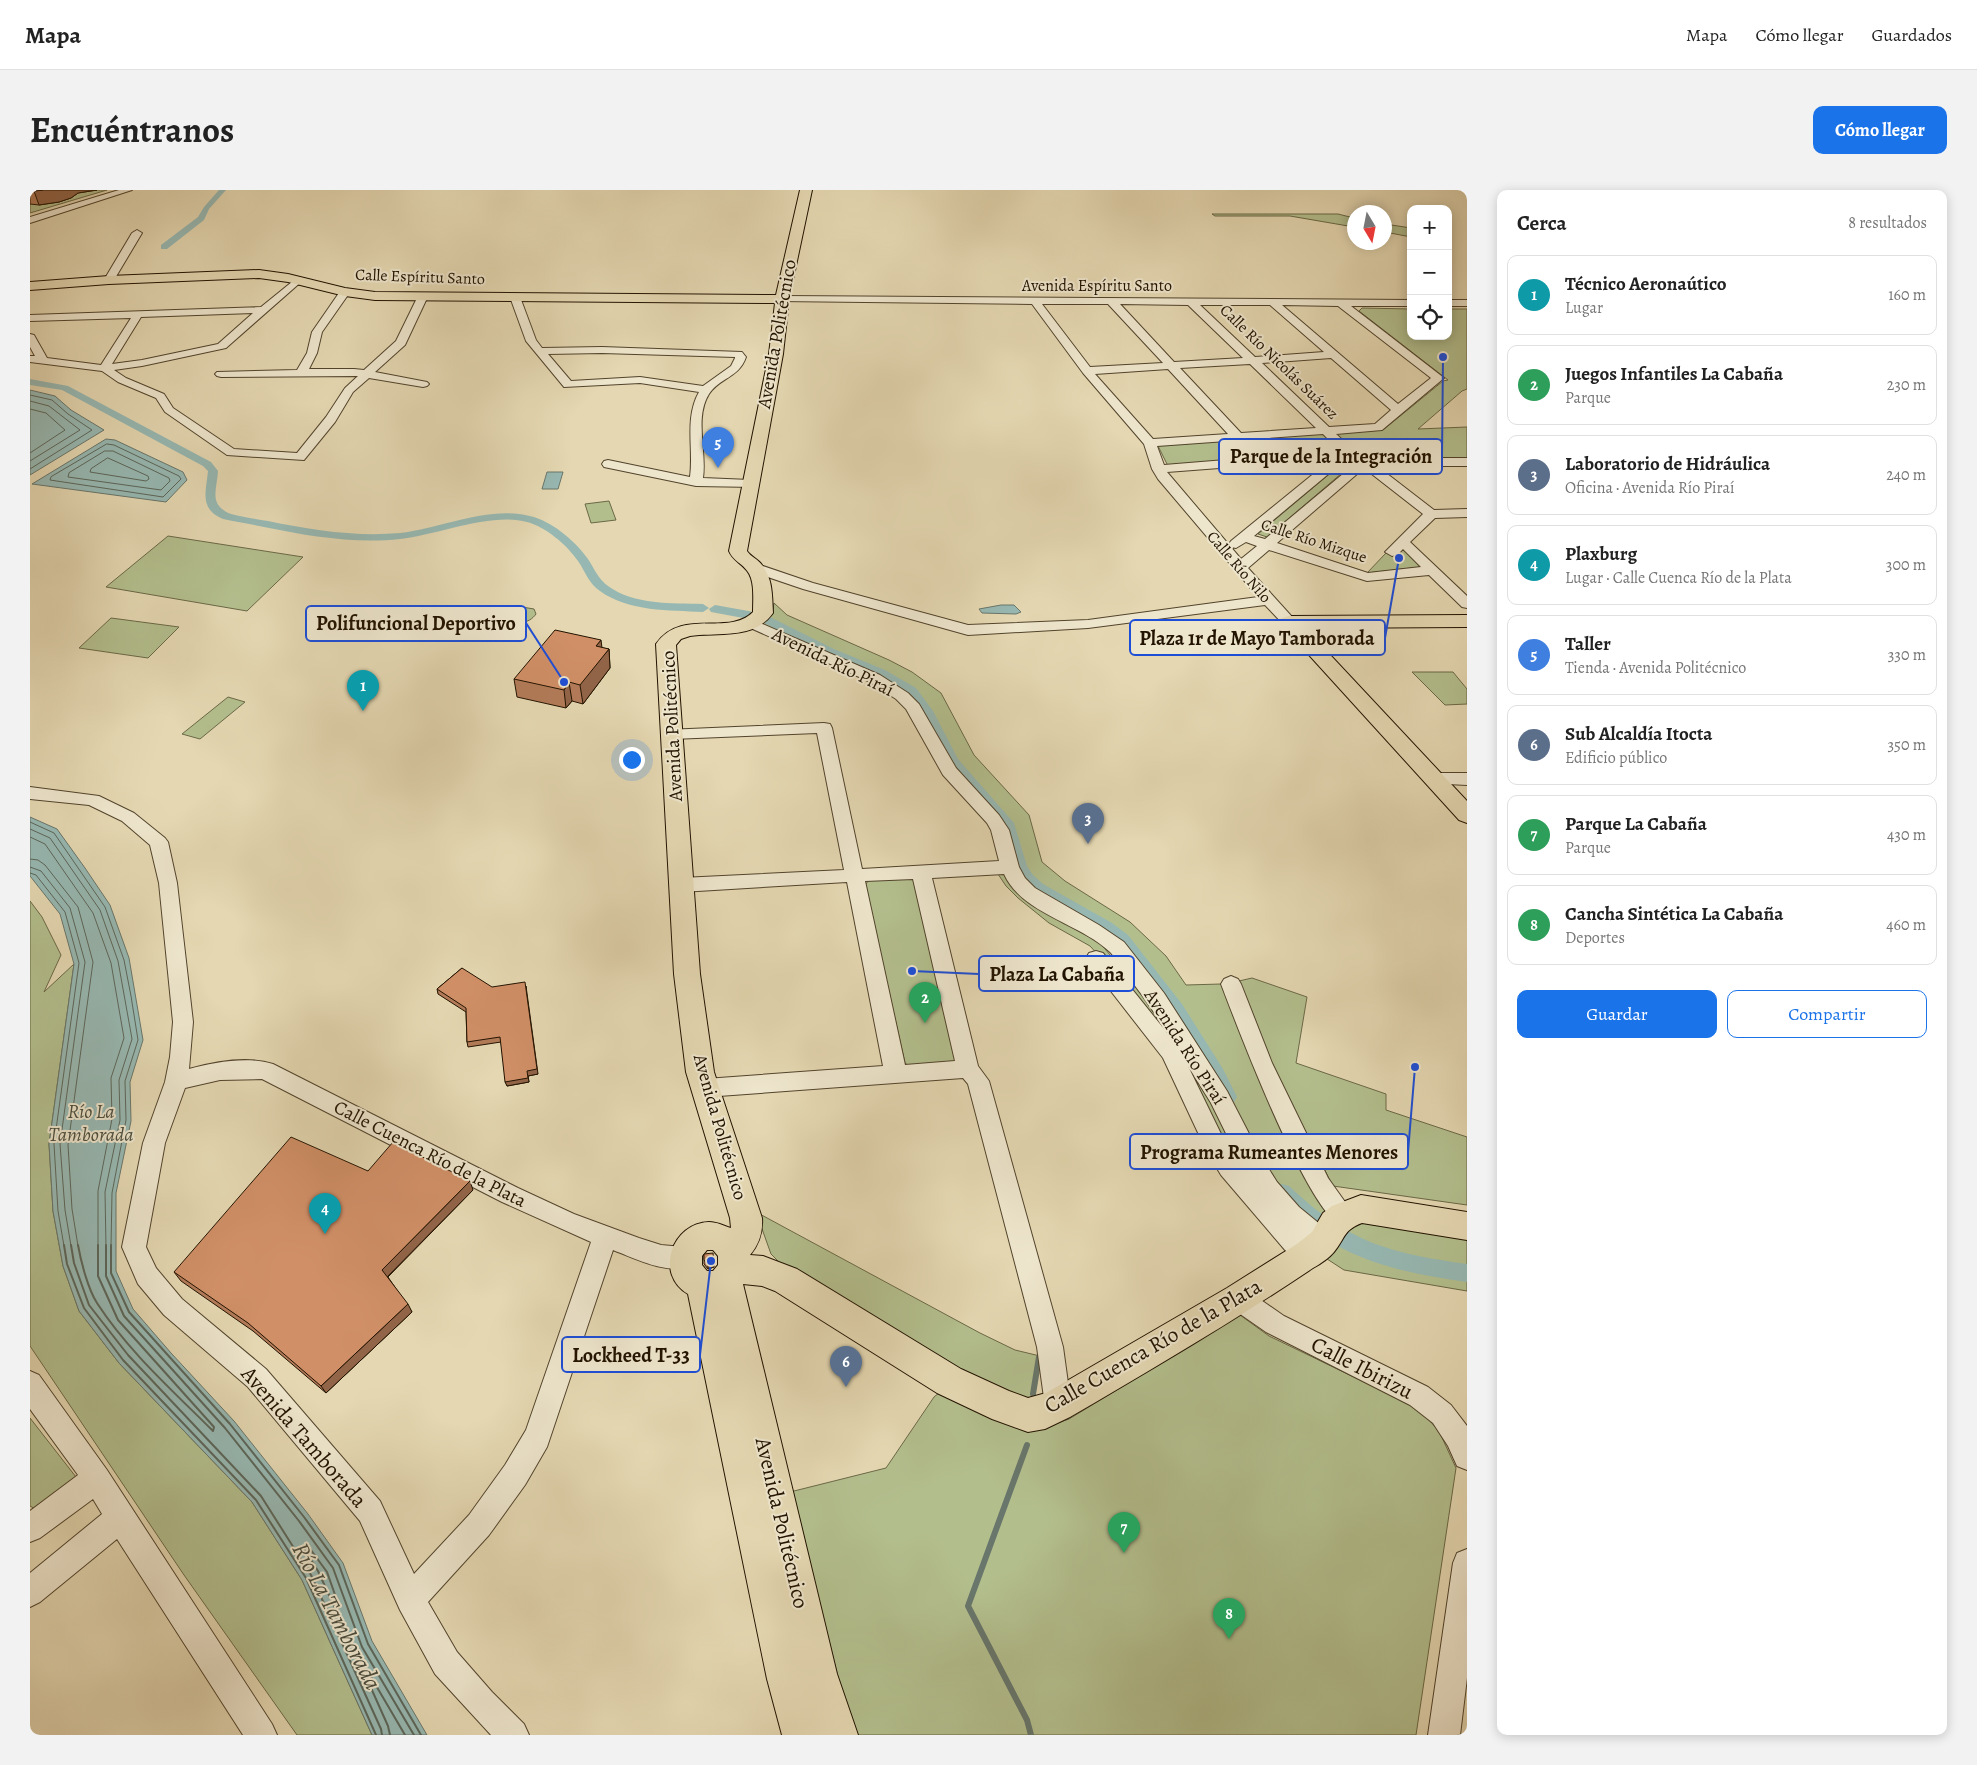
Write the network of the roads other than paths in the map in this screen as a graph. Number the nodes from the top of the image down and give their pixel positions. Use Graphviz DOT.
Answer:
graph roads {
  1 [pos="128,190"];
  2 [pos="806,190"];
  3 [pos="30,216"];
  4 [pos="45,216"];
  5 [pos="30,220"];
  6 [pos="137,233"];
  7 [pos="110,280"];
  8 [pos="298,280"];
  9 [pos="30,286"];
  10 [pos="345,292"];
  11 [pos="423,296"];
  12 [pos="515,297"];
  13 [pos="782,299"];
  14 [pos="1031,303"];
  15 [pos="1113,303"];
  16 [pos="1407,303"];
  17 [pos="1452,303"];
  18 [pos="1467,303"];
  19 [pos="1192,304"];
  20 [pos="1273,304"];
  21 [pos="1342,304"];
  22 [pos="1407,307"];
  23 [pos="1452,307"];
  24 [pos="1467,307"];
  25 [pos="265,310"];
  26 [pos="138,314"];
  27 [pos="30,318"];
  28 [pos="30,337"];
  29 [pos="538,351"];
  30 [pos="1333,355"];
  31 [pos="30,359"];
  32 [pos="1252,360"];
  33 [pos="43,361"];
  34 [pos="222,364"];
  35 [pos="1171,366"];
  36 [pos="104,368"];
  37 [pos="1087,371"];
  38 [pos="301,373"];
  39 [pos="367,373"];
  40 [pos="423,384"];
  41 [pos="706,390"];
  42 [pos="1398,410"];
  43 [pos="1326,431"];
  44 [pos="1238,437"];
  45 [pos="1150,443"];
  46 [pos="1352,459"];
  47 [pos="1467,462"];
  48 [pos="608,464"];
  49 [pos="1158,469"];
  50 [pos="696,482"];
  51 [pos="750,484"];
  52 [pos="1467,513"];
  53 [pos="1431,514"];
  54 [pos="1244,536"];
  55 [pos="1403,542"];
  56 [pos="1268,544"];
  57 [pos="1226,552"];
  58 [pos="1392,552"];
  59 [pos="1240,567"];
  60 [pos="755,568"];
  61 [pos="1433,570"];
  62 [pos="1268,600"];
  63 [pos="1467,604"];
  64 [pos="756,619"];
  65 [pos="1467,621"];
  66 [pos="1289,622"];
  67 [pos="672,734"];
  68 [pos="1433,779"];
  69 [pos="1467,780"];
  70 [pos="30,793"];
  71 [pos="1467,815"];
  72 [pos="1010,867"];
  73 [pos="921,872"];
  74 [pos="855,876"];
  75 [pos="681,885"];
  76 [pos="1096,958"];
  77 [pos="1231,984"];
  78 [pos="968,1069"];
  79 [pos="896,1075"];
  80 [pos="176,1082"];
  81 [pos="705,1088"];
  82 [pos="1467,1226"];
  83 [pos="1327,1234"];
  84 [pos="605,1237"];
  85 [pos="716,1268"];
  86 [pos="1239,1299"];
  87 [pos="30,1384"];
  88 [pos="1058,1405"];
  89 [pos="1467,1456"];
  90 [pos="96,1478"];
  91 [pos="119,1518"];
  92 [pos="30,1528"];
  93 [pos="1467,1563"];
  94 [pos="30,1592"];
  95 [pos="410,1600"];
  96 [pos="261,1735"];
  97 [pos="513,1735"];
  98 [pos="803,1735"];
  99 [pos="837,1735"];
  100 [pos="1444,1735"];
  1 -- 4 [label="street"];
  2 -- 13 [label="main road, Avenida Politécnico"];
  3 -- 4 [label="street"];
  4 -- 5 [label="street"];
  6 -- 7 [label="street"];
  7 -- 8 [label="main road, Calle Espíritu Santo"];
  7 -- 9 [label="main road, Calle Espíritu Santo"];
  8 -- 10 [label="main road, Calle Espíritu Santo"];
  8 -- 25 [label="street"];
  10 -- 11 [label="main road, Calle Espíritu Santo"];
  10 -- 38 [label="street"];
  11 -- 12 [label="main road, Calle Espíritu Santo"];
  11 -- 39 [label="street"];
  12 -- 13 [label="main road, Calle Espíritu Santo"];
  12 -- 29 [label="street"];
  13 -- 14 [label="street, Avenida Espíritu Santo"];
  13 -- 51 [label="main road, Avenida Politécnico"];
  14 -- 15 [label="street, Avenida Espíritu Santo"];
  14 -- 37 [label="street, Calle Río Nilo"];
  15 -- 19 [label="street, Avenida Espíritu Santo"];
  15 -- 35 [label="street"];
  16 -- 21 [label="street, Avenida Espíritu Santo"];
  17 -- 18 [label="street"];
  19 -- 20 [label="street, Avenida Espíritu Santo"];
  19 -- 32 [label="street, Calle Río Nicolás Suárez"];
  20 -- 21 [label="street, Avenida Espíritu Santo"];
  20 -- 30 [label="street"];
  21 -- 22 [label="street, Avenida Espíritu Santo"];
  21 -- 42 [label="street"];
  23 -- 24 [label="street"];
  25 -- 26 [label="street"];
  25 -- 34 [label="street"];
  26 -- 27 [label="street"];
  26 -- 36 [label="street"];
  28 -- 33 [label="street"];
  29 -- 41 [label="street"];
  29 -- 41 [label="street"];
  30 -- 32 [label="street"];
  30 -- 42 [label="street"];
  31 -- 33 [label="street"];
  32 -- 35 [label="street"];
  32 -- 43 [label="street, Calle Río Nicolás Suárez"];
  33 -- 36 [label="street"];
  34 -- 36 [label="street"];
  34 -- 38 [label="street"];
  35 -- 37 [label="street"];
  35 -- 44 [label="street"];
  36 -- 39 [label="street"];
  37 -- 45 [label="street, Calle Río Nilo"];
  38 -- 39 [label="street"];
  39 -- 40 [label="street"];
  41 -- 50 [label="street"];
  42 -- 43 [label="street"];
  43 -- 44 [label="street"];
  43 -- 46 [label="street, Calle Río Nicolás Suárez"];
  44 -- 45 [label="street"];
  45 -- 49 [label="street, Calle Río Nilo"];
  46 -- 47 [label="street"];
  46 -- 49 [label="street"];
  46 -- 53 [label="street, Calle Río Nicolás Suárez"];
  46 -- 54 [label="street"];
  46 -- 56 [label="street"];
  48 -- 50 [label="street"];
  49 -- 57 [label="street, Calle Río Nilo"];
  50 -- 51 [label="street"];
  51 -- 60 [label="main road, Avenida Politécnico"];
  52 -- 53 [label="street"];
  53 -- 55 [label="street"];
  54 -- 56 [label="street, Calle Río Mizque"];
  54 -- 57 [label="street"];
  55 -- 58 [label="street"];
  55 -- 61 [label="street"];
  56 -- 59 [label="street"];
  56 -- 61 [label="street, Calle Río Mizque"];
  57 -- 59 [label="street, Calle Río Nilo"];
  59 -- 62 [label="street, Calle Río Nilo"];
  60 -- 62 [label="street"];
  60 -- 64 [label="main road, Avenida Politécnico"];
  61 -- 63 [label="street"];
  62 -- 66 [label="street, Calle Río Nilo"];
  64 -- 67 [label="main road, Avenida Politécnico"];
  64 -- 72 [label="street, Avenida Río Piraí"];
  65 -- 66 [label="main road"];
  66 -- 68 [label="main road, Calle Río Nilo"];
  67 -- 74 [label="street"];
  67 -- 75 [label="main road, Avenida Politécnico"];
  68 -- 69 [label="street"];
  68 -- 71 [label="main road, Calle Río Nilo"];
  70 -- 80 [label="street, Avenida Tamborada"];
  72 -- 73 [label="street"];
  72 -- 83 [label="street, Avenida Río Piraí"];
  73 -- 74 [label="street"];
  73 -- 78 [label="street"];
  74 -- 75 [label="street"];
  74 -- 79 [label="street"];
  75 -- 81 [label="main road, Avenida Politécnico"];
  76 -- 83 [label="street"];
  77 -- 83 [label="street"];
  78 -- 79 [label="street"];
  78 -- 88 [label="street"];
  79 -- 81 [label="street"];
  80 -- 84 [label="street, Calle Cuenca Río de la Plata"];
  80 -- 95 [label="street, Avenida Tamborada"];
  81 -- 85 [label="main road, Avenida Politécnico"];
  82 -- 83 [label="main road"];
  83 -- 86 [label="main road, Calle Cuenca Río de la Plata"];
  84 -- 85 [label="street, Calle Cuenca Río de la Plata"];
  84 -- 95 [label="street"];
  85 -- 88 [label="main road, Calle Cuenca Río de la Plata"];
  85 -- 98 [label="main road, Avenida Politécnico"];
  85 -- 99 [label="main road, Avenida Politécnico"];
  86 -- 88 [label="main road, Calle Cuenca Río de la Plata"];
  86 -- 89 [label="street, Calle Ibirizu"];
  87 -- 90 [label="street"];
  90 -- 91 [label="street"];
  90 -- 92 [label="street"];
  91 -- 94 [label="street"];
  91 -- 96 [label="street"];
  93 -- 100 [label="street"];
  95 -- 97 [label="street, Avenida Tamborada"];
}
